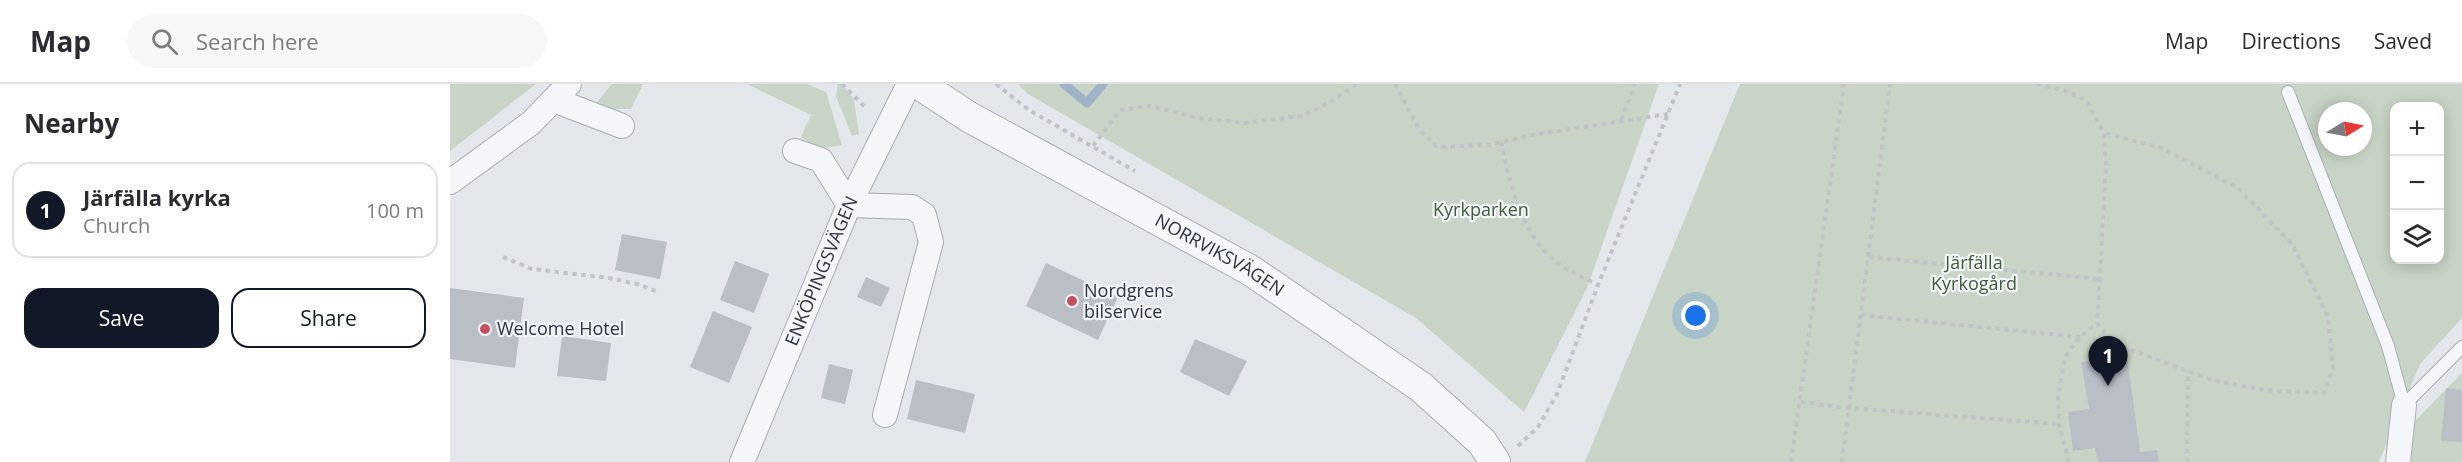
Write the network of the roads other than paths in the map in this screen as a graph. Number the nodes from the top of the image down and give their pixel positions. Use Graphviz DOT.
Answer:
graph roads {
  1 [pos="909,84"];
  2 [pos="919,84"];
  3 [pos="561,92"];
  4 [pos="2288,92"];
  5 [pos="622,126"];
  6 [pos="795,151"];
  7 [pos="450,182"];
  8 [pos="849,205"];
  9 [pos="2462,347"];
  10 [pos="2404,405"];
  11 [pos="885,415"];
  12 [pos="1505,455"];
  13 [pos="742,462"];
  14 [pos="2398,462"];
  1 -- 8 [label="street, ENKÖPINGSVÄGEN"];
  2 -- 12 [label="street, NORRVIKSVÄGEN"];
  3 -- 5 [label="street"];
  3 -- 7 [label="street"];
  4 -- 10 [label="lane"];
  6 -- 8 [label="street"];
  8 -- 11 [label="street"];
  8 -- 13 [label="street, ENKÖPINGSVÄGEN"];
  9 -- 10 [label="lane"];
  10 -- 14 [label="street"];
}
